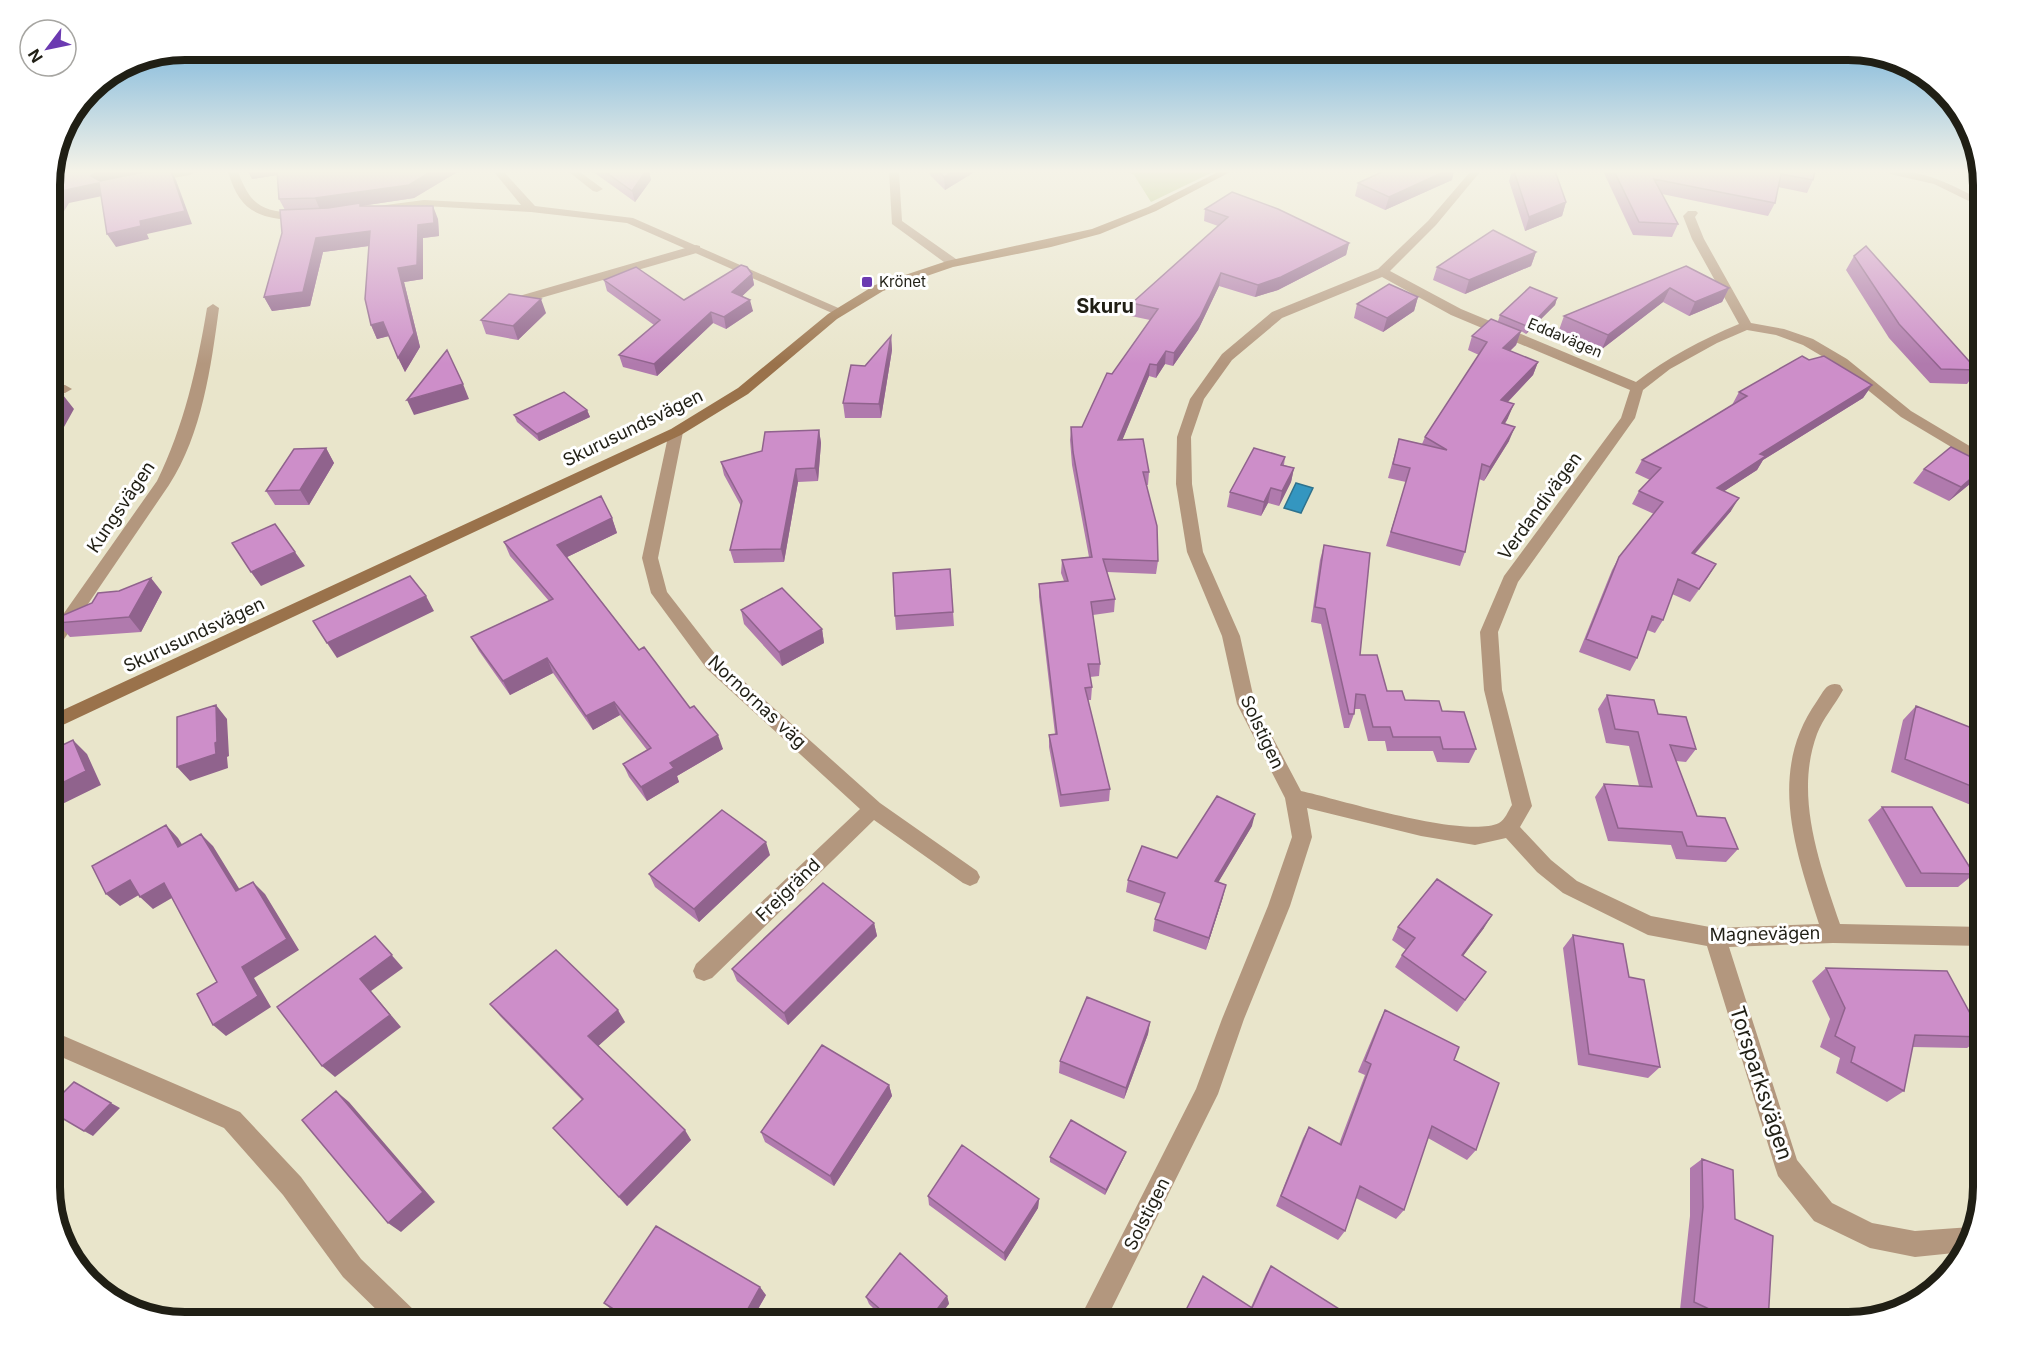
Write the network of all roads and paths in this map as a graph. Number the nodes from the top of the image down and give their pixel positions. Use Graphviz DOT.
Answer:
graph roads {
  1 [pos="666,236"];
  2 [pos="916,236"];
  3 [pos="1078,236"];
  4 [pos="1419,236"];
  5 [pos="1697,236"];
  6 [pos="696,249"];
  7 [pos="952,262"];
  8 [pos="1382,272"];
  9 [pos="509,303"];
  10 [pos="213,308"];
  11 [pos="837,310"];
  12 [pos="1746,326"];
  13 [pos="1637,388"];
  14 [pos="60,389"];
  15 [pos="65,389"];
  16 [pos="676,432"];
  17 [pos="1973,454"];
  18 [pos="60,632"];
  19 [pos="1834,690"];
  20 [pos="60,719"];
  21 [pos="1295,797"];
  22 [pos="873,809"];
  23 [pos="1509,828"];
  24 [pos="970,877"];
  25 [pos="1833,933"];
  26 [pos="1973,937"];
  27 [pos="1715,938"];
  28 [pos="704,971"];
  29 [pos="60,1045"];
  30 [pos="1961,1240"];
  31 [pos="397,1312"];
  32 [pos="1097,1312"];
  1 -- 6 [label="street"];
  2 -- 7 [label="street"];
  3 -- 7 [label="street, Skurusundsvägen"];
  4 -- 8 [label="street, Solstigen"];
  5 -- 12 [label="street"];
  6 -- 9 [label="street"];
  6 -- 11 [label="street"];
  7 -- 11 [label="street, Skurusundsvägen"];
  8 -- 13 [label="street, Eddavägen"];
  8 -- 21 [label="street, Solstigen"];
  10 -- 18 [label="street, Kungsvägen"];
  11 -- 16 [label="street, Skurusundsvägen"];
  12 -- 13 [label="street"];
  12 -- 17 [label="street"];
  13 -- 23 [label="street, Verdandivägen"];
  14 -- 15 [label="street"];
  16 -- 20 [label="street, Skurusundsvägen"];
  16 -- 22 [label="street, Nornornas väg"];
  19 -- 25 [label="street"];
  21 -- 23 [label="street"];
  21 -- 32 [label="street, Solstigen"];
  22 -- 24 [label="street, Nornornas väg"];
  22 -- 28 [label="street, Frejgränd"];
  23 -- 27 [label="street, Magnevägen"];
  25 -- 26 [label="street, Magnevägen"];
  25 -- 27 [label="street, Magnevägen"];
  27 -- 30 [label="street, Torsparksvägen"];
  29 -- 31 [label="street"];
}
